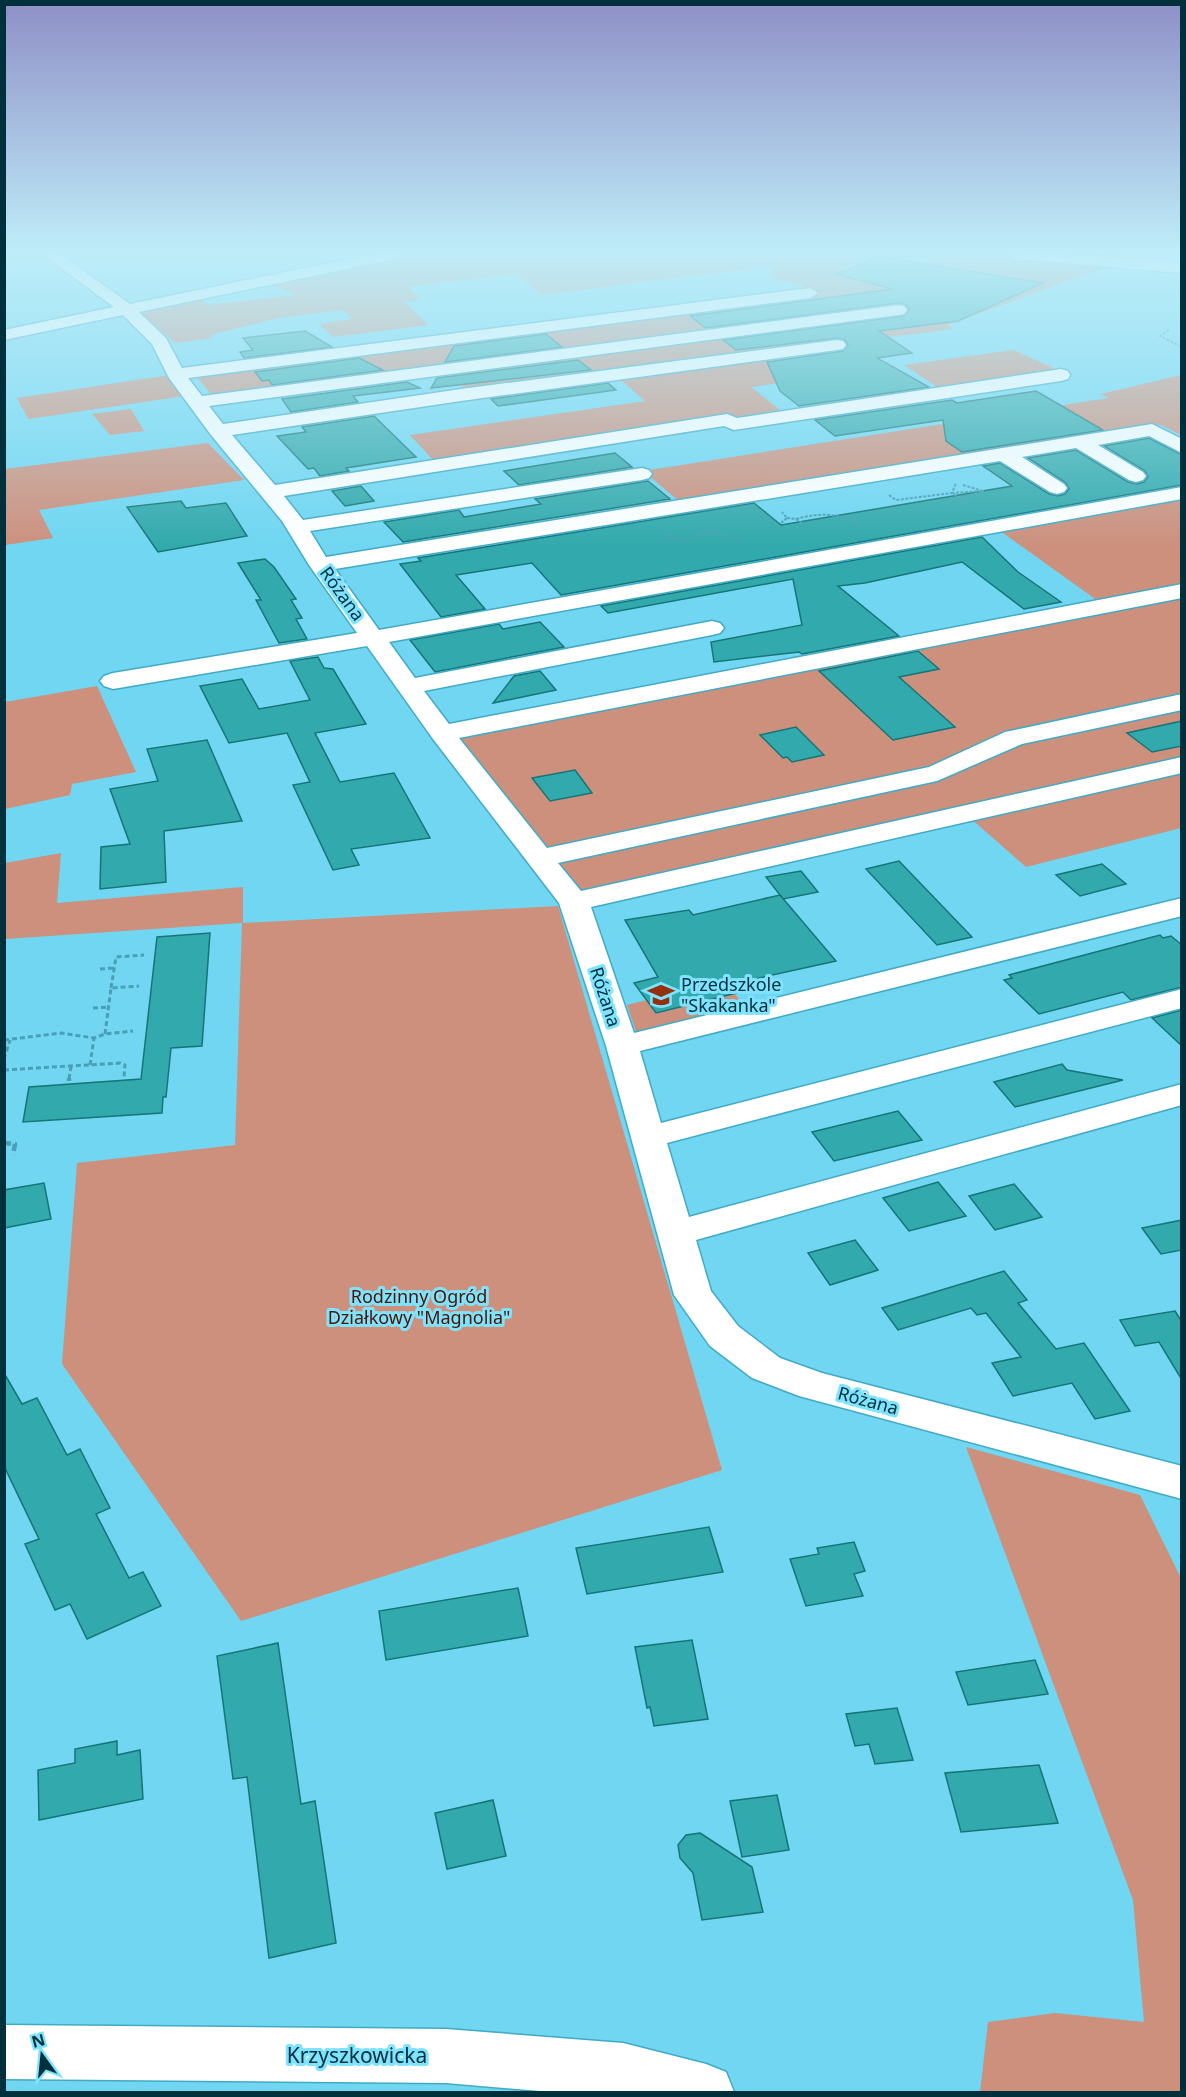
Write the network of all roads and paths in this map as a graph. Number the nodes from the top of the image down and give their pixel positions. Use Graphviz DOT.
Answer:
graph roads {
  1 [pos="165,352"];
  2 [pos="349,352"];
  3 [pos="579,352"];
  4 [pos="785,352"];
  5 [pos="176,374"];
  6 [pos="1060,375"];
  7 [pos="197,402"];
  8 [pos="218,430"];
  9 [pos="1079,442"];
  10 [pos="1182,447"];
  11 [pos="1003,454"];
  12 [pos="893,472"];
  13 [pos="642,474"];
  14 [pos="1136,476"];
  15 [pos="957,483"];
  16 [pos="1057,488"];
  17 [pos="783,490"];
  18 [pos="271,492"];
  19 [pos="886,493"];
  20 [pos="1182,494"];
  21 [pos="916,498"];
  22 [pos="666,516"];
  23 [pos="800,517"];
  24 [pos="861,526"];
  25 [pos="297,527"];
  26 [pos="695,531"];
  27 [pos="672,537"];
  28 [pos="663,544"];
  29 [pos="744,545"];
  30 [pos="320,566"];
  31 [pos="1182,591"];
  32 [pos="712,628"];
  33 [pos="373,638"];
  34 [pos="113,681"];
  35 [pos="411,686"];
  36 [pos="1182,702"];
  37 [pos="442,733"];
  38 [pos="1182,765"];
  39 [pos="540,858"];
  40 [pos="574,902"];
  41 [pos="1182,907"];
  42 [pos="144,955"];
  43 [pos="114,968"];
  44 [pos="100,969"];
  45 [pos="139,987"];
  46 [pos="111,988"];
  47 [pos="1182,998"];
  48 [pos="108,1007"];
  49 [pos="93,1008"];
  50 [pos="133,1031"];
  51 [pos="105,1034"];
  52 [pos="94,1038"];
  53 [pos="7,1040"];
  54 [pos="622,1046"];
  55 [pos="4,1059"];
  56 [pos="90,1065"];
  57 [pos="71,1066"];
  58 [pos="4,1070"];
  59 [pos="124,1077"];
  60 [pos="69,1082"];
  61 [pos="1182,1094"];
  62 [pos="649,1137"];
  63 [pos="4,1143"];
  64 [pos="14,1155"];
  65 [pos="678,1233"];
  66 [pos="1182,1483"];
  67 [pos="4,2052"];
  68 [pos="706,2092"];
  1 -- 5 [label="street, Różana"];
  2 -- 5 [label="street"];
  3 -- 7 [label="street"];
  4 -- 8 [label="street"];
  5 -- 7 [label="street, Różana"];
  6 -- 18 [label="street"];
  7 -- 8 [label="street, Różana"];
  8 -- 18 [label="street, Różana"];
  9 -- 10 [label="street"];
  9 -- 11 [label="street"];
  9 -- 14 [label="street"];
  11 -- 12 [label="street"];
  11 -- 16 [label="street"];
  12 -- 17 [label="street"];
  12 -- 21 [label="street"];
  13 -- 25 [label="street"];
  15 -- 21 [label="path"];
  17 -- 22 [label="street"];
  17 -- 23 [label="street"];
  18 -- 25 [label="street, Różana"];
  19 -- 21 [label="path"];
  20 -- 33 [label="street"];
  22 -- 26 [label="street"];
  22 -- 27 [label="path"];
  22 -- 30 [label="street"];
  23 -- 24 [label="path"];
  25 -- 30 [label="street, Różana"];
  26 -- 27 [label="path"];
  26 -- 29 [label="path"];
  27 -- 28 [label="path"];
  30 -- 33 [label="street, Różana"];
  31 -- 37 [label="street"];
  32 -- 35 [label="street"];
  33 -- 34 [label="street"];
  33 -- 35 [label="street, Różana"];
  35 -- 37 [label="street, Różana"];
  36 -- 39 [label="street"];
  37 -- 39 [label="street, Różana"];
  38 -- 40 [label="street"];
  39 -- 40 [label="street, Różana"];
  40 -- 54 [label="street, Różana"];
  41 -- 54 [label="street"];
  42 -- 43 [label="path"];
  43 -- 44 [label="path"];
  43 -- 46 [label="path"];
  45 -- 46 [label="path"];
  46 -- 48 [label="path"];
  47 -- 62 [label="street"];
  48 -- 49 [label="path"];
  48 -- 51 [label="path"];
  50 -- 51 [label="path"];
  51 -- 52 [label="path"];
  52 -- 53 [label="path"];
  52 -- 56 [label="path"];
  53 -- 55 [label="path"];
  54 -- 62 [label="street, Różana"];
  56 -- 57 [label="path"];
  56 -- 59 [label="path"];
  57 -- 58 [label="path"];
  57 -- 60 [label="path"];
  61 -- 65 [label="street"];
  62 -- 65 [label="street, Różana"];
  63 -- 64 [label="path"];
  65 -- 66 [label="street, Różana"];
  67 -- 68 [label="street, Krzyszkowicka"];
}
